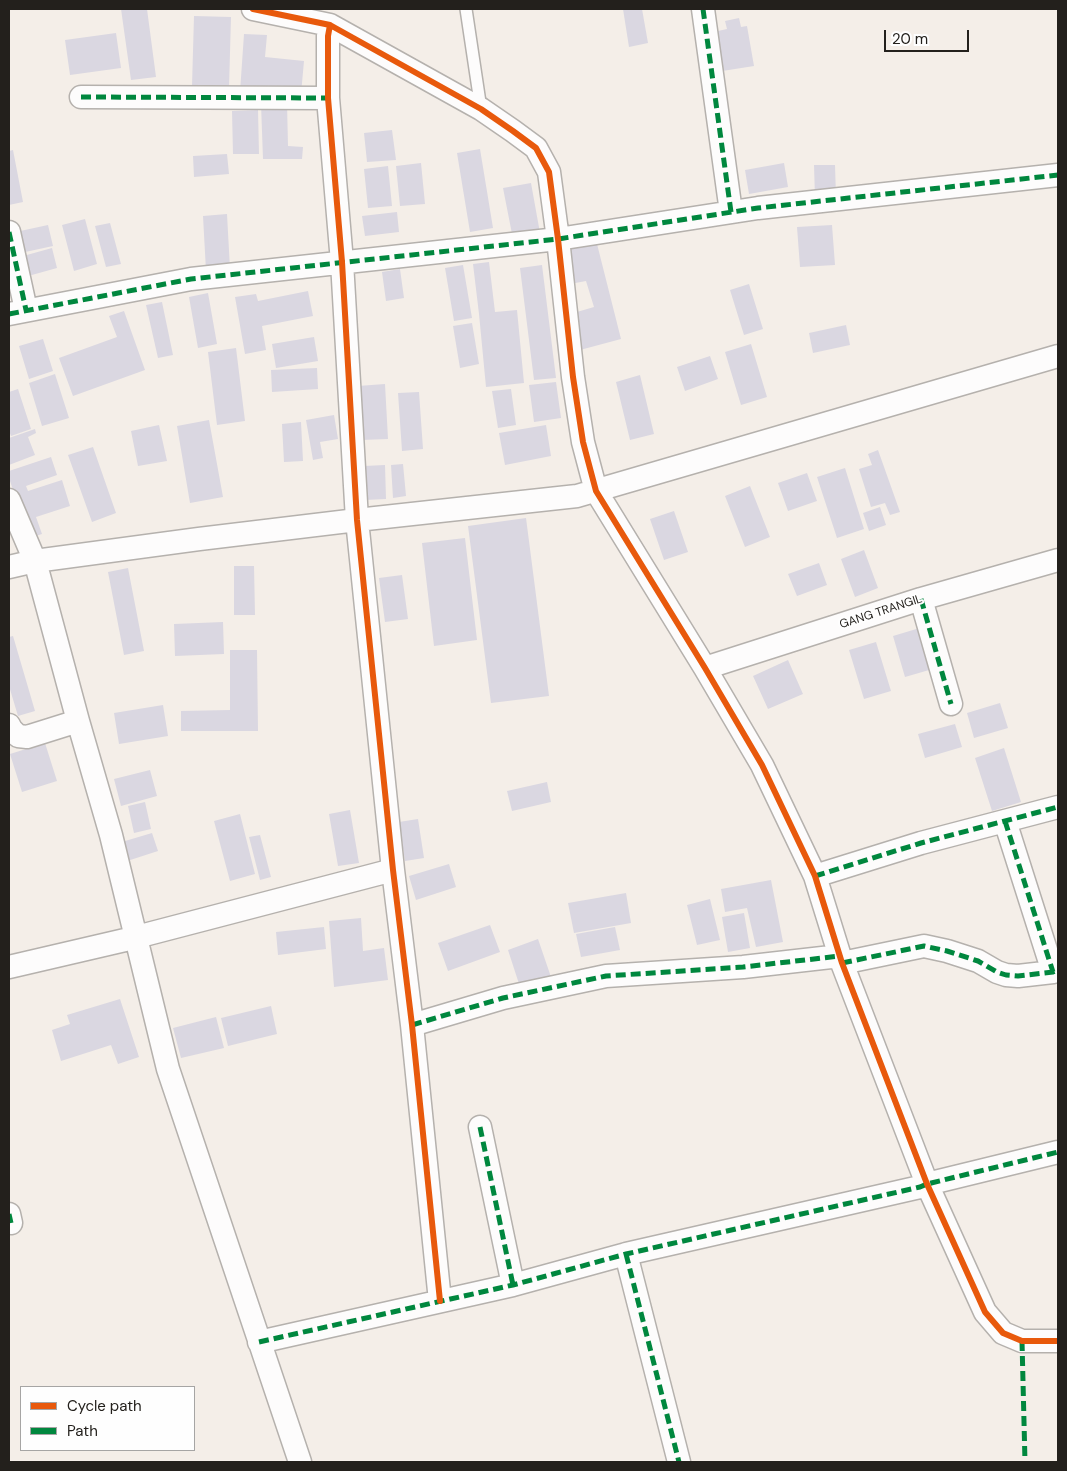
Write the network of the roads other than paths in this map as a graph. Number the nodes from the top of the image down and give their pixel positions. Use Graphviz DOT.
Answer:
graph roads {
  1 [pos="253,9"];
  2 [pos="466,9"];
  3 [pos="703,9"];
  4 [pos="330,25"];
  5 [pos="81,97"];
  6 [pos="328,98"];
  7 [pos="481,108"];
  8 [pos="1058,175"];
  9 [pos="731,212"];
  10 [pos="9,232"];
  11 [pos="558,238"];
  12 [pos="342,262"];
  13 [pos="18,312"];
  14 [pos="1058,356"];
  15 [pos="587,494"];
  16 [pos="9,500"];
  17 [pos="357,520"];
  18 [pos="1058,560"];
  19 [pos="35,561"];
  20 [pos="9,567"];
  21 [pos="921,599"];
  22 [pos="705,668"];
  23 [pos="951,704"];
  24 [pos="78,721"];
  25 [pos="9,725"];
  26 [pos="1058,807"];
  27 [pos="1005,821"];
  28 [pos="393,870"];
  29 [pos="815,876"];
  30 [pos="135,937"];
  31 [pos="831,959"];
  32 [pos="9,967"];
  33 [pos="1055,971"];
  34 [pos="412,1025"];
  35 [pos="480,1127"];
  36 [pos="1058,1152"];
  37 [pos="927,1184"];
  38 [pos="626,1254"];
  39 [pos="512,1285"];
  40 [pos="440,1301"];
  41 [pos="1058,1341"];
  42 [pos="259,1342"];
  43 [pos="300,1462"];
  44 [pos="679,1462"];
  1 -- 4 [label="street"];
  2 -- 7 [label="lane"];
  3 -- 9 [label="street"];
  4 -- 6 [label="street"];
  4 -- 7 [label="street"];
  5 -- 6 [label="street"];
  6 -- 12 [label="street"];
  7 -- 11 [label="street"];
  8 -- 9 [label="street"];
  9 -- 11 [label="street"];
  10 -- 13 [label="street"];
  11 -- 12 [label="street"];
  11 -- 15 [label="street"];
  12 -- 13 [label="street"];
  12 -- 17 [label="street"];
  14 -- 15 [label="street"];
  15 -- 17 [label="street"];
  15 -- 22 [label="street"];
  16 -- 19 [label="street"];
  17 -- 19 [label="street"];
  17 -- 28 [label="street"];
  18 -- 21 [label="street, GANG TRANGIL"];
  19 -- 20 [label="street"];
  19 -- 24 [label="street"];
  21 -- 22 [label="street, GANG TRANGIL"];
  21 -- 23 [label="street"];
  22 -- 29 [label="street"];
  24 -- 25 [label="street"];
  24 -- 30 [label="street"];
  26 -- 27 [label="street"];
  27 -- 29 [label="street"];
  27 -- 33 [label="street"];
  28 -- 30 [label="street"];
  28 -- 34 [label="street"];
  29 -- 31 [label="street"];
  30 -- 32 [label="street"];
  30 -- 42 [label="street"];
  31 -- 33 [label="street"];
  31 -- 34 [label="street"];
  31 -- 37 [label="street"];
  34 -- 40 [label="street"];
  35 -- 39 [label="street"];
  36 -- 37 [label="street"];
  37 -- 38 [label="street"];
  37 -- 41 [label="street"];
  38 -- 39 [label="street"];
  38 -- 44 [label="street"];
  39 -- 40 [label="street"];
  40 -- 42 [label="street"];
  42 -- 43 [label="street"];
}
